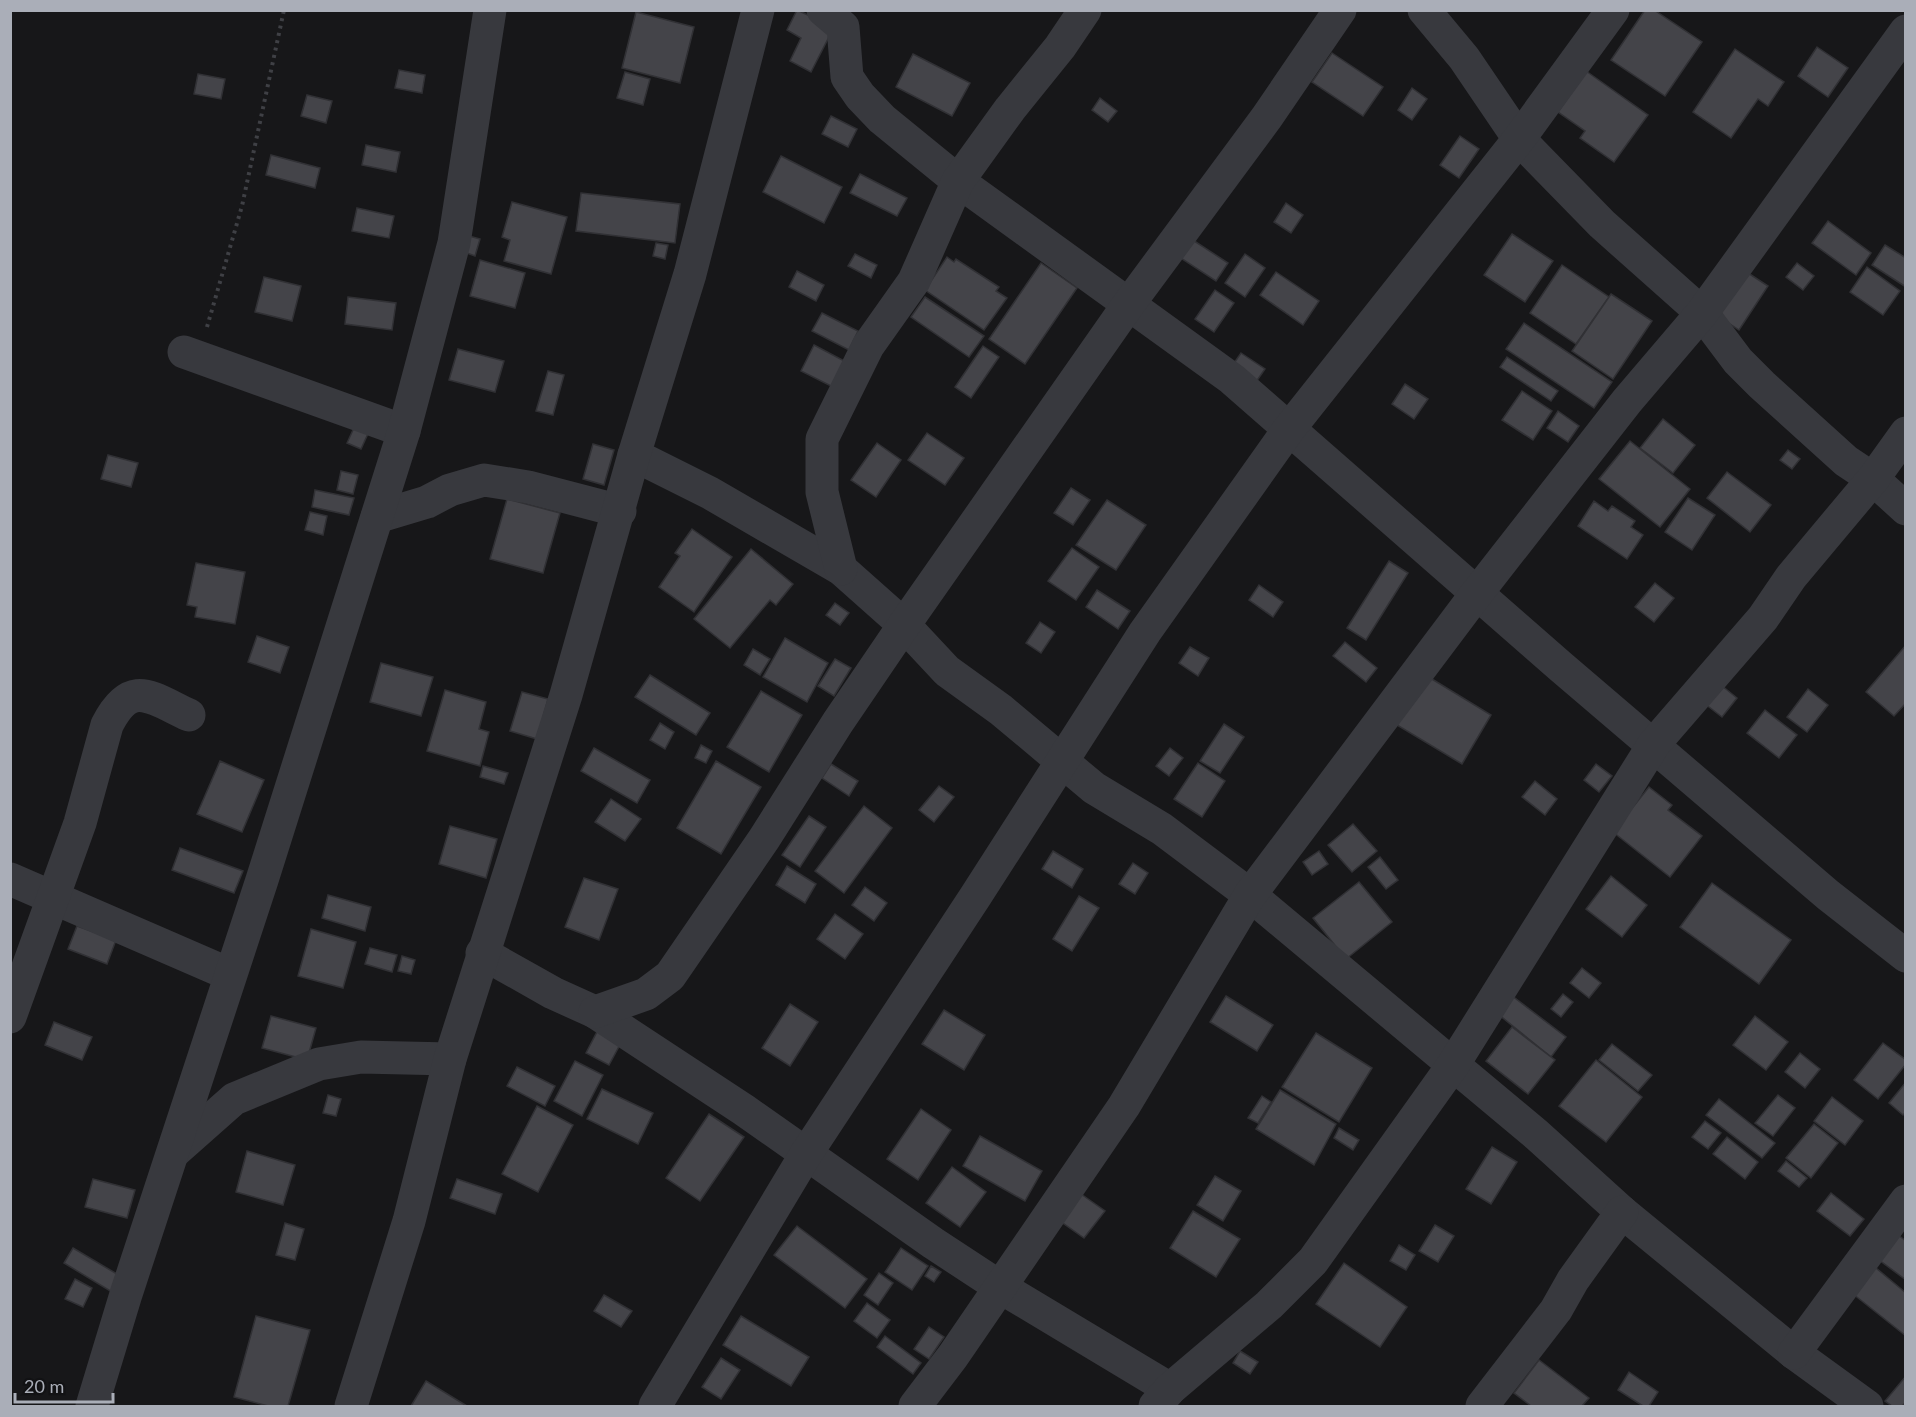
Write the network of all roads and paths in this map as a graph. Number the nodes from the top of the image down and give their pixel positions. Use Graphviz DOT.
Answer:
graph roads {
  1 [pos="284,10"];
  2 [pos="490,10"];
  3 [pos="758,10"];
  4 [pos="823,10"];
  5 [pos="1085,10"];
  6 [pos="1340,10"];
  7 [pos="1424,10"];
  8 [pos="1613,10"];
  9 [pos="1905,31"];
  10 [pos="1519,139"];
  11 [pos="958,181"];
  12 [pos="1128,304"];
  13 [pos="1702,313"];
  14 [pos="184,352"];
  15 [pos="1289,429"];
  16 [pos="404,431"];
  17 [pos="1905,433"];
  18 [pos="634,455"];
  19 [pos="1873,479"];
  20 [pos="1905,509"];
  21 [pos="620,511"];
  22 [pos="377,517"];
  23 [pos="841,569"];
  24 [pos="1477,593"];
  25 [pos="904,625"];
  26 [pos="189,716"];
  27 [pos="1654,744"];
  28 [pos="1061,759"];
  29 [pos="10,879"];
  30 [pos="1250,895"];
  31 [pos="54,898"];
  32 [pos="482,953"];
  33 [pos="1905,956"];
  34 [pos="229,974"];
  35 [pos="595,1012"];
  36 [pos="10,1017"];
  37 [pos="450,1059"];
  38 [pos="1453,1065"];
  39 [pos="173,1153"];
  40 [pos="806,1154"];
  41 [pos="1905,1202"];
  42 [pos="1622,1212"];
  43 [pos="1000,1287"];
  44 [pos="1794,1353"];
  45 [pos="1162,1398"];
  46 [pos="92,1407"];
  47 [pos="351,1407"];
  48 [pos="655,1407"];
  49 [pos="915,1407"];
  50 [pos="1482,1407"];
  51 [pos="1868,1407"];
  1 -- 14 [label="path"];
  2 -- 16 [label="street"];
  3 -- 18 [label="street"];
  4 -- 11 [label="street"];
  5 -- 11 [label="street"];
  6 -- 12 [label="street"];
  7 -- 10 [label="street"];
  8 -- 10 [label="street"];
  9 -- 13 [label="street"];
  10 -- 13 [label="street"];
  10 -- 15 [label="street"];
  11 -- 12 [label="street"];
  11 -- 23 [label="street"];
  12 -- 15 [label="street"];
  12 -- 25 [label="street"];
  13 -- 19 [label="street"];
  13 -- 24 [label="street"];
  14 -- 16 [label="street"];
  15 -- 24 [label="street"];
  15 -- 28 [label="street"];
  16 -- 22 [label="street"];
  17 -- 19 [label="street"];
  18 -- 21 [label="street"];
  18 -- 23 [label="street"];
  19 -- 20 [label="street"];
  19 -- 27 [label="street"];
  21 -- 22 [label="street"];
  21 -- 32 [label="street"];
  22 -- 34 [label="street"];
  23 -- 25 [label="street"];
  24 -- 27 [label="street"];
  24 -- 30 [label="street"];
  25 -- 28 [label="street"];
  25 -- 35 [label="street"];
  26 -- 31 [label="street"];
  27 -- 33 [label="street"];
  27 -- 38 [label="street"];
  28 -- 30 [label="street"];
  28 -- 40 [label="street"];
  29 -- 31 [label="street"];
  30 -- 38 [label="street"];
  30 -- 43 [label="street"];
  31 -- 34 [label="street"];
  31 -- 36 [label="street"];
  32 -- 35 [label="street"];
  32 -- 37 [label="street"];
  34 -- 39 [label="street"];
  35 -- 40 [label="street"];
  37 -- 39 [label="street"];
  37 -- 47 [label="street"];
  38 -- 42 [label="street"];
  38 -- 45 [label="street"];
  39 -- 46 [label="street"];
  40 -- 43 [label="street"];
  40 -- 48 [label="street"];
  41 -- 44 [label="street"];
  42 -- 44 [label="street"];
  42 -- 50 [label="street"];
  43 -- 45 [label="street"];
  43 -- 49 [label="street"];
  44 -- 51 [label="street"];
}
